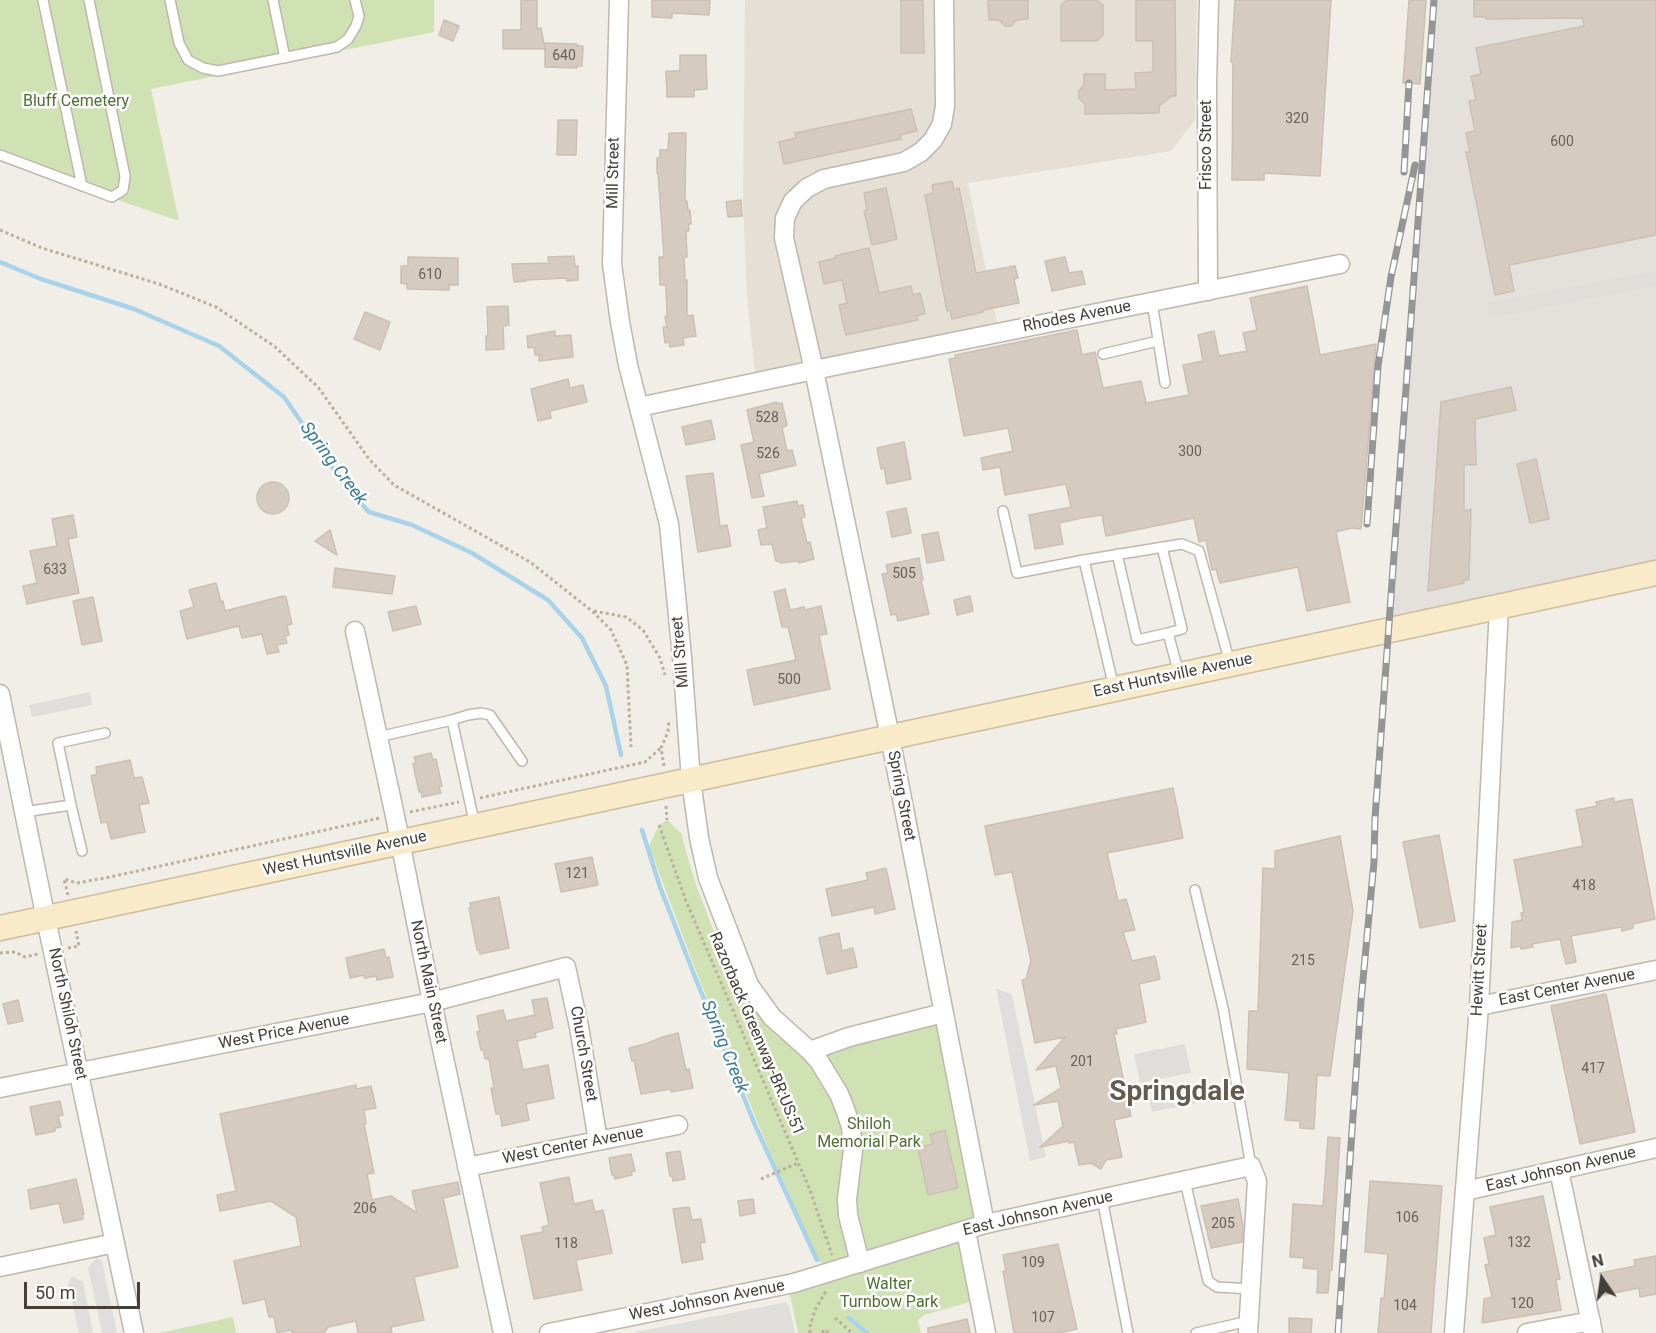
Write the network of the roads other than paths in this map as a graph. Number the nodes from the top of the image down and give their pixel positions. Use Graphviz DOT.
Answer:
graph roads {
  1 [pos="43,0"];
  2 [pos="89,0"];
  3 [pos="170,0"];
  4 [pos="273,0"];
  5 [pos="356,0"];
  6 [pos="619,0"];
  7 [pos="944,0"];
  8 [pos="1209,0"];
  9 [pos="285,58"];
  10 [pos="0,156"];
  11 [pos="82,186"];
  12 [pos="1340,264"];
  13 [pos="1208,291"];
  14 [pos="1152,302"];
  15 [pos="1158,341"];
  16 [pos="1103,354"];
  17 [pos="813,370"];
  18 [pos="1165,383"];
  19 [pos="639,407"];
  20 [pos="1003,512"];
  21 [pos="1162,547"];
  22 [pos="1117,554"];
  23 [pos="1084,560"];
  24 [pos="1656,573"];
  25 [pos="1499,607"];
  26 [pos="355,631"];
  27 [pos="1168,633"];
  28 [pos="1230,663"];
  29 [pos="1179,674"];
  30 [pos="1114,688"];
  31 [pos="0,694"];
  32 [pos="452,720"];
  33 [pos="105,733"];
  34 [pos="378,737"];
  35 [pos="890,737"];
  36 [pos="522,761"];
  37 [pos="691,780"];
  38 [pos="71,805"];
  39 [pos="24,812"];
  40 [pos="475,826"];
  41 [pos="399,842"];
  42 [pos="81,851"];
  43 [pos="1195,890"];
  44 [pos="46,919"];
  45 [pos="0,928"];
  46 [pos="566,967"];
  47 [pos="1656,970"];
  48 [pos="432,1002"];
  49 [pos="1479,1006"];
  50 [pos="943,1013"];
  51 [pos="810,1051"];
  52 [pos="80,1073"];
  53 [pos="0,1088"];
  54 [pos="678,1125"];
  55 [pos="598,1141"];
  56 [pos="1656,1148"];
  57 [pos="1251,1166"];
  58 [pos="467,1167"];
  59 [pos="1559,1170"];
  60 [pos="1185,1181"];
  61 [pos="1465,1191"];
  62 [pos="1102,1198"];
  63 [pos="985,1224"];
  64 [pos="966,1231"];
  65 [pos="115,1243"];
  66 [pos="860,1263"];
  67 [pos="0,1267"];
  68 [pos="794,1284"];
  69 [pos="1251,1289"];
  70 [pos="1248,1327"];
  71 [pos="1592,1327"];
  72 [pos="134,1333"];
  73 [pos="503,1333"];
  74 [pos="549,1333"];
  75 [pos="987,1333"];
  76 [pos="1128,1333"];
  77 [pos="1196,1333"];
  78 [pos="1454,1333"];
  79 [pos="1527,1333"];
  1 -- 11 [label="lane"];
  2 -- 11 [label="lane"];
  3 -- 9 [label="lane"];
  4 -- 9 [label="lane"];
  5 -- 9 [label="lane"];
  6 -- 19 [label="street, Mill Street"];
  7 -- 17 [label="street"];
  8 -- 13 [label="street, Frisco Street"];
  10 -- 11 [label="lane"];
  12 -- 13 [label="street, Rhodes Avenue"];
  13 -- 14 [label="street, Rhodes Avenue"];
  14 -- 15 [label="lane"];
  14 -- 17 [label="street, Rhodes Avenue"];
  15 -- 16 [label="lane"];
  15 -- 18 [label="lane"];
  17 -- 19 [label="street, Rhodes Avenue"];
  17 -- 35 [label="street, Spring Street"];
  19 -- 37 [label="street, Mill Street"];
  20 -- 23 [label="lane"];
  21 -- 22 [label="lane"];
  21 -- 27 [label="lane"];
  21 -- 28 [label="lane"];
  22 -- 23 [label="lane"];
  22 -- 27 [label="lane"];
  23 -- 30 [label="lane"];
  24 -- 25 [label="main road, East Huntsville Avenue"];
  25 -- 28 [label="main road, East Huntsville Avenue"];
  25 -- 49 [label="street, Hewitt Street"];
  26 -- 34 [label="street, North Main Street"];
  27 -- 29 [label="lane"];
  28 -- 29 [label="main road, East Huntsville Avenue"];
  29 -- 30 [label="main road, East Huntsville Avenue"];
  30 -- 35 [label="main road, East Huntsville Avenue"];
  31 -- 39 [label="street, North Shiloh Street"];
  32 -- 34 [label="lane"];
  32 -- 36 [label="lane"];
  32 -- 40 [label="lane"];
  33 -- 38 [label="lane"];
  34 -- 41 [label="street, North Main Street"];
  35 -- 37 [label="main road, East Huntsville Avenue"];
  35 -- 50 [label="street, Spring Street"];
  37 -- 40 [label="main road, West Huntsville Avenue"];
  37 -- 51 [label="street, Mill Street"];
  38 -- 39 [label="lane"];
  38 -- 42 [label="lane"];
  39 -- 44 [label="street, North Shiloh Street"];
  40 -- 41 [label="main road, West Huntsville Avenue"];
  41 -- 44 [label="main road, West Huntsville Avenue"];
  41 -- 48 [label="street, North Main Street"];
  43 -- 57 [label="lane"];
  44 -- 45 [label="main road, West Huntsville Avenue"];
  44 -- 52 [label="street, North Shiloh Street"];
  46 -- 48 [label="street, West Price Avenue"];
  46 -- 55 [label="street, Church Street"];
  47 -- 49 [label="street, East Center Avenue"];
  48 -- 52 [label="street, West Price Avenue"];
  48 -- 58 [label="street, North Main Street"];
  49 -- 61 [label="street, Hewitt Street"];
  50 -- 51 [label="street"];
  50 -- 63 [label="street, Spring Street"];
  51 -- 66 [label="street, Mill Street"];
  52 -- 53 [label="street, West Price Avenue"];
  52 -- 65 [label="street, North Shiloh Street"];
  54 -- 55 [label="street, West Center Avenue"];
  55 -- 58 [label="street, West Center Avenue"];
  56 -- 59 [label="street, East Johnson Avenue"];
  57 -- 60 [label="street, East Johnson Avenue"];
  57 -- 69 [label="street"];
  58 -- 73 [label="street, North Main Street"];
  59 -- 61 [label="street, East Johnson Avenue"];
  59 -- 71 [label="street"];
  60 -- 62 [label="street, East Johnson Avenue"];
  60 -- 69 [label="lane"];
  61 -- 78 [label="street, Hewitt Street"];
  62 -- 63 [label="street, East Johnson Avenue"];
  62 -- 76 [label="lane"];
  63 -- 64 [label="street, East Johnson Avenue"];
  64 -- 66 [label="street, East Johnson Avenue"];
  64 -- 75 [label="street"];
  65 -- 67 [label="street"];
  65 -- 72 [label="street, North Shiloh Street"];
  66 -- 68 [label="street, East Johnson Avenue"];
  68 -- 74 [label="street, West Johnson Avenue"];
  69 -- 70 [label="street"];
  70 -- 77 [label="lane"];
  71 -- 79 [label="street"];
}
